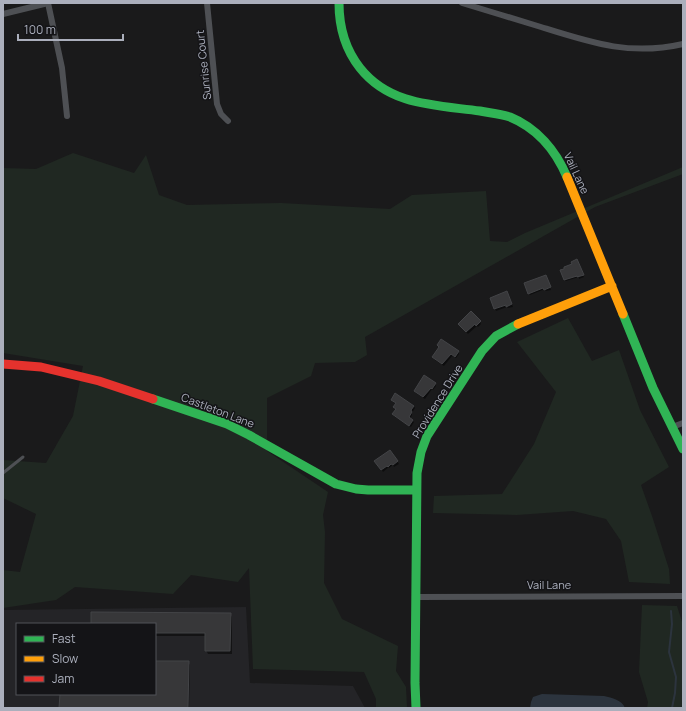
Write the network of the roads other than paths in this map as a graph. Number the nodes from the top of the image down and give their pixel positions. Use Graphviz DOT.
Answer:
graph roads {
  1 [pos="48,3"];
  2 [pos="207,3"];
  3 [pos="339,3"];
  4 [pos="462,3"];
  5 [pos="3,14"];
  6 [pos="683,44"];
  7 [pos="67,116"];
  8 [pos="228,121"];
  9 [pos="612,286"];
  10 [pos="3,364"];
  11 [pos="683,422"];
  12 [pos="672,427"];
  13 [pos="683,449"];
  14 [pos="23,458"];
  15 [pos="3,473"];
  16 [pos="416,490"];
  17 [pos="683,596"];
  18 [pos="416,597"];
  19 [pos="416,708"];
  1 -- 5 [label="street"];
  1 -- 7 [label="street"];
  2 -- 8 [label="street, Sunrise Court"];
  3 -- 9 [label="street, Vail Lane"];
  4 -- 6 [label="street"];
  9 -- 12 [label="street, Vail Lane"];
  9 -- 16 [label="street, Providence Drive"];
  10 -- 16 [label="street, Castleton Lane"];
  11 -- 12 [label="street"];
  12 -- 13 [label="street, Vail Lane"];
  14 -- 15 [label="lane"];
  16 -- 18 [label="street, Providence Drive"];
  17 -- 18 [label="street, Vail Lane"];
  18 -- 19 [label="street, Providence Drive"];
}
